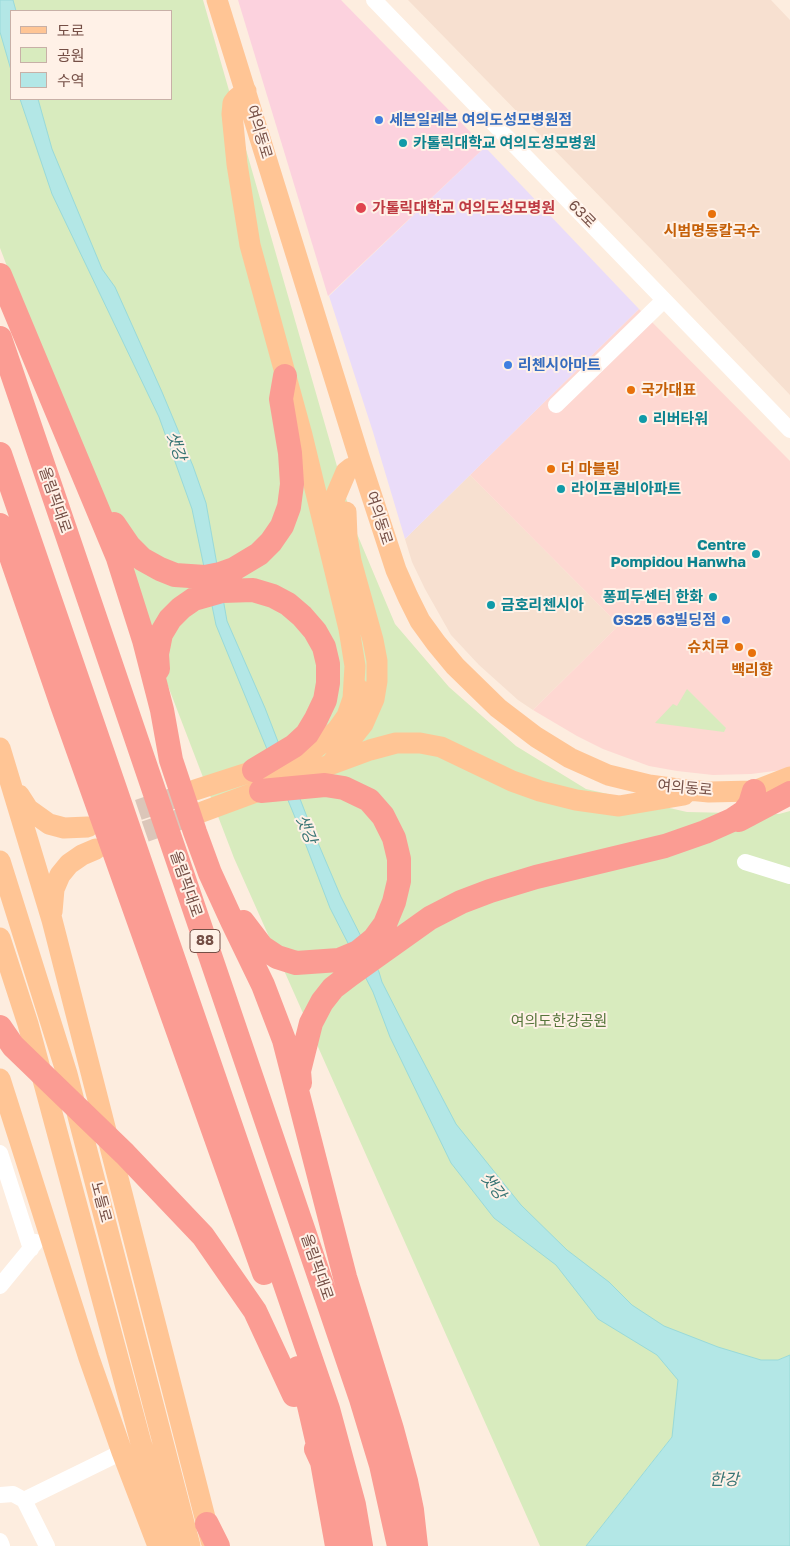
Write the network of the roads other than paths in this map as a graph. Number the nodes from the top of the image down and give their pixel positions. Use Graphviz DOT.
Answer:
graph roads {
  1 [pos="217,0"];
  2 [pos="374,0"];
  3 [pos="246,91"];
  4 [pos="0,275"];
  5 [pos="664,300"];
  6 [pos="0,338"];
  7 [pos="285,376"];
  8 [pos="556,405"];
  9 [pos="790,430"];
  10 [pos="0,454"];
  11 [pos="359,456"];
  12 [pos="96,504"];
  13 [pos="0,525"];
  14 [pos="192,588"];
  15 [pos="353,699"];
  16 [pos="162,710"];
  17 [pos="0,748"];
  18 [pos="319,760"];
  19 [pos="790,777"];
  20 [pos="257,781"];
  21 [pos="10,782"];
  22 [pos="195,790"];
  23 [pos="754,791"];
  24 [pos="709,792"];
  25 [pos="790,793"];
  26 [pos="202,812"];
  27 [pos="88,827"];
  28 [pos="665,846"];
  29 [pos="96,849"];
  30 [pos="0,861"];
  31 [pos="744,862"];
  32 [pos="210,873"];
  33 [pos="790,876"];
  34 [pos="52,920"];
  35 [pos="391,933"];
  36 [pos="0,938"];
  37 [pos="344,968"];
  38 [pos="0,1027"];
  39 [pos="0,1079"];
  40 [pos="304,1117"];
  41 [pos="0,1153"];
  42 [pos="43,1213"];
  43 [pos="31,1249"];
  44 [pos="57,1255"];
  45 [pos="0,1286"];
  46 [pos="122,1452"];
  47 [pos="322,1462"];
  48 [pos="0,1496"];
  49 [pos="24,1500"];
  50 [pos="210,1535"];
  51 [pos="335,1535"];
  52 [pos="0,1541"];
  53 [pos="2,1546"];
  54 [pos="47,1546"];
  55 [pos="158,1546"];
  56 [pos="177,1546"];
  57 [pos="190,1546"];
  58 [pos="218,1546"];
  59 [pos="324,1546"];
  60 [pos="361,1546"];
  61 [pos="399,1546"];
  62 [pos="416,1546"];
  1 -- 3 [label="main road, 여의동로"];
  2 -- 5 [label="street, 63로"];
  3 -- 7 [label="main road"];
  3 -- 11 [label="main road, 여의동로"];
  4 -- 12 [label="highway"];
  5 -- 8 [label="street"];
  5 -- 9 [label="street, 63로"];
  6 -- 61 [label="highway, 올림픽대로 / 88"];
  7 -- 14 [label="highway"];
  7 -- 15 [label="main road"];
  10 -- 60 [label="highway, 88"];
  11 -- 15 [label="main road"];
  11 -- 18 [label="main road"];
  11 -- 24 [label="main road, 여의동로"];
  12 -- 14 [label="highway"];
  12 -- 16 [label="highway"];
  13 -- 47 [label="highway"];
  14 -- 16 [label="highway"];
  14 -- 18 [label="highway"];
  15 -- 18 [label="main road"];
  16 -- 32 [label="highway"];
  17 -- 21 [label="main road"];
  18 -- 20 [label="highway"];
  18 -- 20 [label="highway"];
  18 -- 24 [label="main road"];
  18 -- 35 [label="highway"];
  19 -- 23 [label="main road, 여의동로"];
  20 -- 22 [label="main road"];
  20 -- 26 [label="main road"];
  21 -- 27 [label="main road"];
  21 -- 34 [label="main road"];
  23 -- 24 [label="main road, 여의동로"];
  23 -- 28 [label="highway"];
  25 -- 28 [label="highway"];
  28 -- 35 [label="highway"];
  29 -- 34 [label="main road"];
  30 -- 57 [label="main road, 노들로"];
  31 -- 33 [label="street"];
  32 -- 37 [label="highway"];
  32 -- 40 [label="highway"];
  34 -- 50 [label="main road"];
  35 -- 37 [label="highway"];
  36 -- 56 [label="main road, 노들로"];
  37 -- 40 [label="highway"];
  38 -- 47 [label="highway"];
  39 -- 42 [label="main road"];
  40 -- 62 [label="highway"];
  41 -- 43 [label="street"];
  42 -- 43 [label="street"];
  42 -- 44 [label="main road"];
  43 -- 44 [label="street"];
  43 -- 45 [label="street"];
  44 -- 46 [label="main road"];
  46 -- 49 [label="street"];
  46 -- 55 [label="main road"];
  47 -- 51 [label="highway"];
  48 -- 49 [label="street"];
  49 -- 54 [label="street"];
  50 -- 58 [label="highway"];
  51 -- 59 [label="highway"];
  52 -- 53 [label="street"];
}
